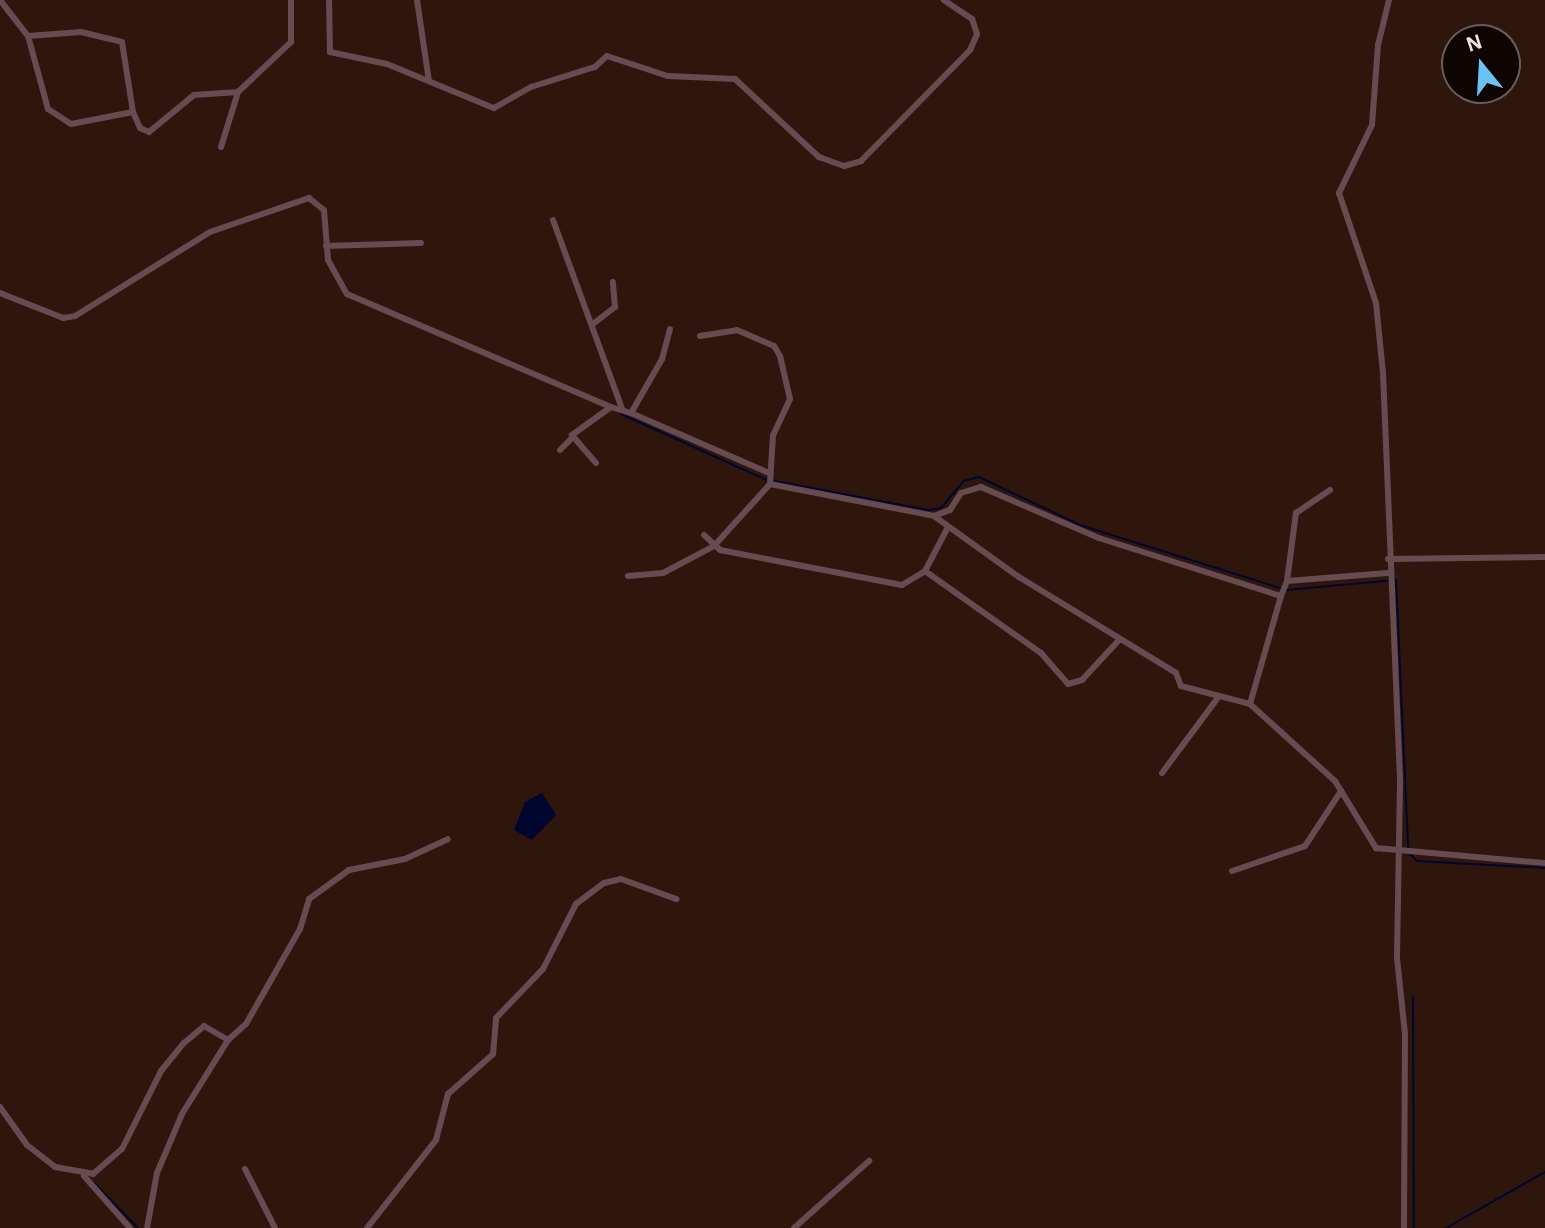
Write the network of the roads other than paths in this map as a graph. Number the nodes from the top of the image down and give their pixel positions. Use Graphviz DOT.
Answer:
graph roads {
  1 [pos="0,0"];
  2 [pos="291,0"];
  3 [pos="329,0"];
  4 [pos="417,0"];
  5 [pos="944,0"];
  6 [pos="1389,0"];
  7 [pos="28,36"];
  8 [pos="429,81"];
  9 [pos="238,92"];
  10 [pos="133,112"];
  11 [pos="221,147"];
  12 [pos="553,220"];
  13 [pos="421,243"];
  14 [pos="326,246"];
  15 [pos="613,282"];
  16 [pos="0,293"];
  17 [pos="593,324"];
  18 [pos="670,329"];
  19 [pos="700,336"];
  20 [pos="611,407"];
  21 [pos="622,409"];
  22 [pos="631,413"];
  23 [pos="571,439"];
  24 [pos="560,450"];
  25 [pos="596,463"];
  26 [pos="769,479"];
  27 [pos="1330,490"];
  28 [pos="934,516"];
  29 [pos="947,529"];
  30 [pos="704,535"];
  31 [pos="714,546"];
  32 [pos="1545,557"];
  33 [pos="1388,559"];
  34 [pos="925,571"];
  35 [pos="628,576"];
  36 [pos="1389,577"];
  37 [pos="1284,589"];
  38 [pos="1120,639"];
  39 [pos="1217,699"];
  40 [pos="1250,704"];
  41 [pos="1162,773"];
  42 [pos="1341,791"];
  43 [pos="448,839"];
  44 [pos="1406,850"];
  45 [pos="1545,863"];
  46 [pos="1232,871"];
  47 [pos="676,899"];
  48 [pos="228,1040"];
  49 [pos="0,1107"];
  50 [pos="869,1161"];
  51 [pos="245,1169"];
  52 [pos="84,1176"];
  53 [pos="130,1228"];
  54 [pos="147,1228"];
  55 [pos="275,1228"];
  56 [pos="367,1228"];
  57 [pos="794,1228"];
  58 [pos="1404,1228"];
  1 -- 7 [label="street"];
  2 -- 9 [label="street"];
  3 -- 8 [label="street"];
  4 -- 8 [label="street"];
  5 -- 8 [label="street"];
  6 -- 33 [label="street"];
  7 -- 10 [label="street"];
  7 -- 10 [label="street"];
  9 -- 10 [label="street"];
  9 -- 11 [label="street"];
  12 -- 17 [label="street"];
  13 -- 14 [label="street"];
  14 -- 16 [label="street"];
  14 -- 20 [label="street"];
  15 -- 17 [label="street"];
  17 -- 21 [label="street"];
  18 -- 22 [label="street"];
  19 -- 26 [label="street"];
  20 -- 21 [label="street"];
  20 -- 23 [label="street"];
  21 -- 22 [label="street"];
  22 -- 26 [label="street"];
  23 -- 24 [label="street"];
  23 -- 25 [label="street"];
  26 -- 28 [label="street"];
  26 -- 31 [label="street"];
  27 -- 37 [label="street"];
  28 -- 29 [label="street"];
  28 -- 37 [label="street"];
  29 -- 34 [label="street"];
  29 -- 38 [label="street"];
  30 -- 31 [label="street"];
  31 -- 34 [label="street"];
  31 -- 35 [label="street"];
  32 -- 33 [label="street"];
  33 -- 36 [label="street"];
  34 -- 38 [label="street"];
  36 -- 37 [label="street"];
  36 -- 44 [label="street"];
  37 -- 40 [label="street"];
  38 -- 39 [label="street"];
  39 -- 40 [label="street"];
  39 -- 41 [label="street"];
  40 -- 42 [label="street"];
  42 -- 44 [label="street"];
  42 -- 46 [label="street"];
  43 -- 48 [label="street"];
  44 -- 45 [label="street"];
  44 -- 58 [label="street"];
  47 -- 56 [label="street"];
  48 -- 52 [label="street"];
  48 -- 54 [label="street"];
  49 -- 52 [label="street"];
  50 -- 57 [label="street"];
  51 -- 55 [label="street"];
  52 -- 53 [label="street"];
}
